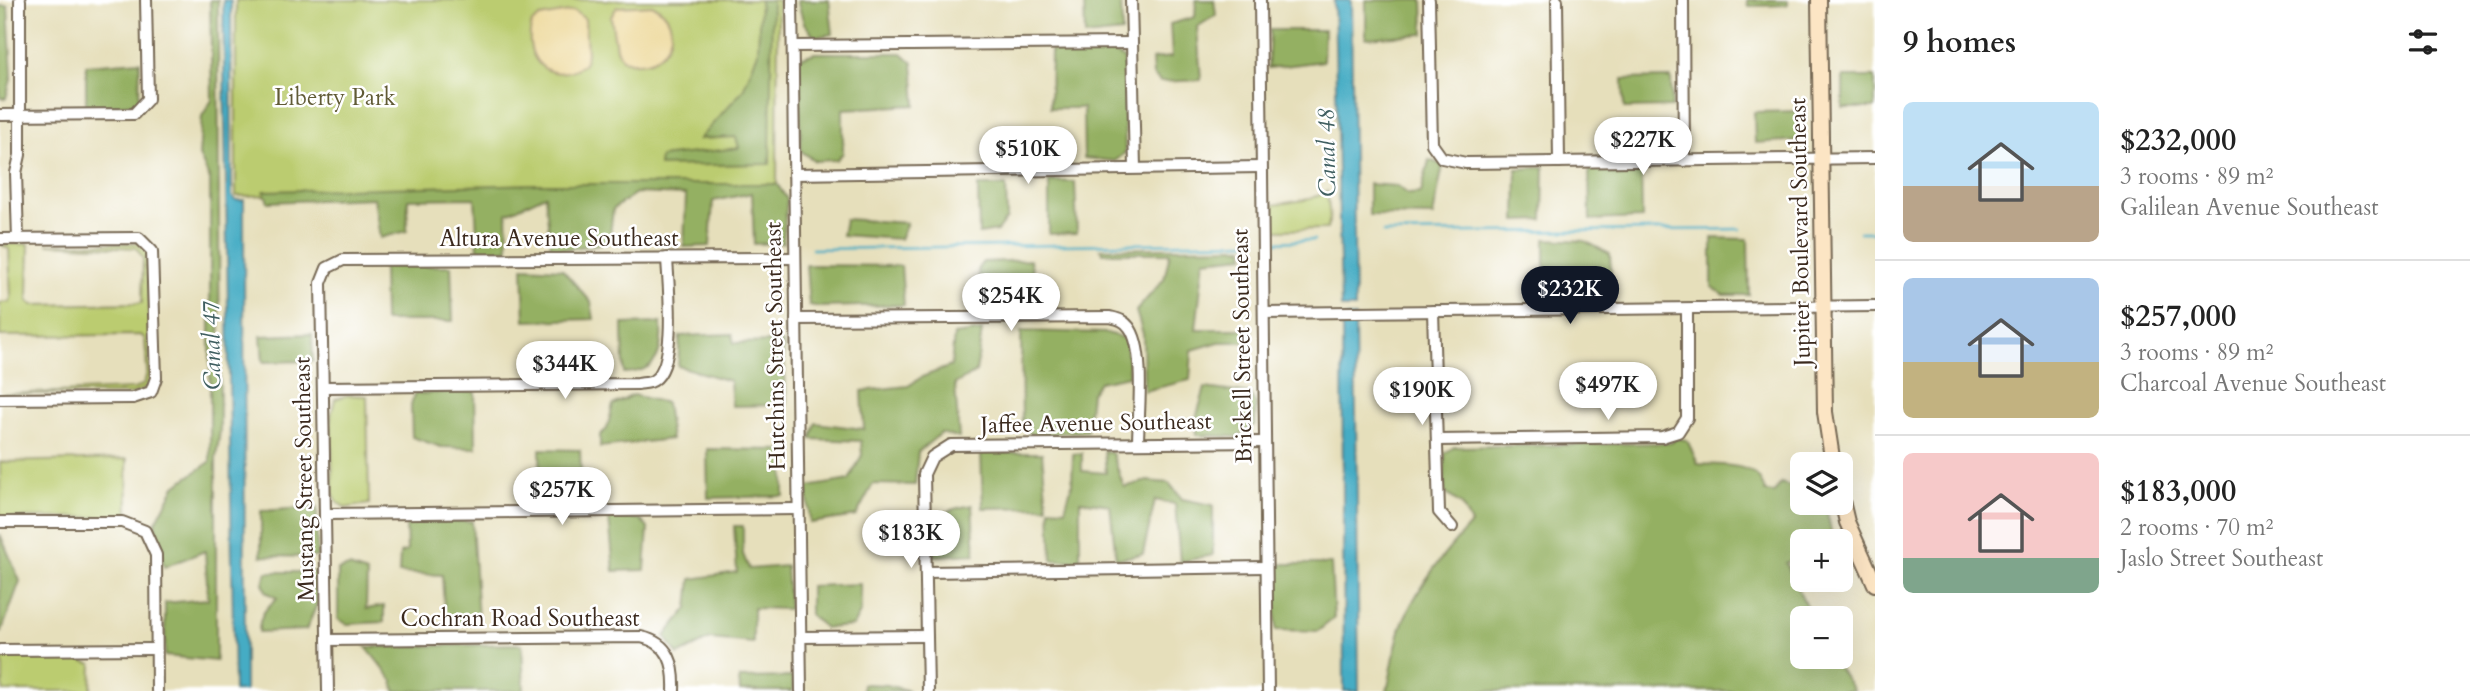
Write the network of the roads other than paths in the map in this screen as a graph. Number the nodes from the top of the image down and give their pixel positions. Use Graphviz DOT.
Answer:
graph roads {
  1 [pos="20,0"];
  2 [pos="146,0"];
  3 [pos="792,0"];
  4 [pos="1131,0"];
  5 [pos="1259,0"];
  6 [pos="1429,0"];
  7 [pos="1557,0"];
  8 [pos="1682,0"];
  9 [pos="1819,0"];
  10 [pos="1131,43"];
  11 [pos="793,46"];
  12 [pos="0,115"];
  13 [pos="21,115"];
  14 [pos="1875,158"];
  15 [pos="1822,159"];
  16 [pos="1684,161"];
  17 [pos="1559,162"];
  18 [pos="1261,167"];
  19 [pos="1135,168"];
  20 [pos="794,174"];
  21 [pos="0,239"];
  22 [pos="18,239"];
  23 [pos="667,258"];
  24 [pos="794,258"];
  25 [pos="327,268"];
  26 [pos="1875,306"];
  27 [pos="1822,307"];
  28 [pos="1687,309"];
  29 [pos="1433,311"];
  30 [pos="1264,313"];
  31 [pos="796,319"];
  32 [pos="324,387"];
  33 [pos="0,399"];
  34 [pos="1438,440"];
  35 [pos="1264,442"];
  36 [pos="1138,443"];
  37 [pos="1831,452"];
  38 [pos="797,509"];
  39 [pos="326,514"];
  40 [pos="1845,515"];
  41 [pos="0,523"];
  42 [pos="1452,527"];
  43 [pos="1266,567"];
  44 [pos="927,572"];
  45 [pos="1875,583"];
  46 [pos="926,636"];
  47 [pos="801,637"];
  48 [pos="327,640"];
  49 [pos="156,649"];
  50 [pos="0,650"];
  51 [pos="157,691"];
  52 [pos="328,691"];
  53 [pos="674,691"];
  54 [pos="801,691"];
  55 [pos="928,691"];
  56 [pos="1268,691"];
  1 -- 13 [label="street"];
  2 -- 13 [label="street"];
  3 -- 11 [label="street, Hutchins Street Southeast"];
  4 -- 10 [label="street"];
  5 -- 18 [label="street, Brickell Street Southeast"];
  6 -- 17 [label="street"];
  7 -- 17 [label="street"];
  8 -- 16 [label="street"];
  9 -- 15 [label="street, Jupiter Boulevard Southeast"];
  10 -- 11 [label="street"];
  10 -- 19 [label="street"];
  11 -- 20 [label="street, Hutchins Street Southeast"];
  12 -- 13 [label="street"];
  13 -- 22 [label="street"];
  14 -- 15 [label="street"];
  15 -- 16 [label="street"];
  15 -- 27 [label="street, Jupiter Boulevard Southeast"];
  16 -- 17 [label="street"];
  18 -- 19 [label="street"];
  18 -- 30 [label="street, Brickell Street Southeast"];
  19 -- 20 [label="street"];
  20 -- 24 [label="street, Hutchins Street Southeast"];
  21 -- 22 [label="street"];
  22 -- 33 [label="street"];
  23 -- 24 [label="street, Altura Avenue Southeast"];
  23 -- 25 [label="street, Altura Avenue Southeast"];
  23 -- 32 [label="street"];
  24 -- 31 [label="street, Hutchins Street Southeast"];
  25 -- 32 [label="street, Mustang Street Southeast"];
  26 -- 27 [label="street"];
  27 -- 28 [label="street"];
  27 -- 37 [label="street, Jupiter Boulevard Southeast"];
  28 -- 29 [label="street"];
  28 -- 34 [label="street"];
  29 -- 30 [label="street"];
  29 -- 34 [label="street"];
  30 -- 35 [label="street, Brickell Street Southeast"];
  31 -- 36 [label="street"];
  31 -- 38 [label="street, Hutchins Street Southeast"];
  32 -- 39 [label="street, Mustang Street Southeast"];
  34 -- 42 [label="street"];
  35 -- 36 [label="street, Jaffee Avenue Southeast"];
  35 -- 43 [label="street, Brickell Street Southeast"];
  36 -- 44 [label="street, Jaffee Avenue Southeast"];
  38 -- 39 [label="street"];
  38 -- 47 [label="street, Hutchins Street Southeast"];
  39 -- 48 [label="street, Mustang Street Southeast"];
  40 -- 45 [label="street"];
  41 -- 49 [label="street"];
  43 -- 44 [label="street"];
  43 -- 56 [label="street, Brickell Street Southeast"];
  44 -- 46 [label="street"];
  46 -- 47 [label="street"];
  46 -- 55 [label="street"];
  47 -- 54 [label="street, Hutchins Street Southeast"];
  48 -- 52 [label="street, Mustang Street Southeast"];
  48 -- 53 [label="street, Cochran Road Southeast"];
  49 -- 50 [label="street"];
  49 -- 51 [label="street"];
}
